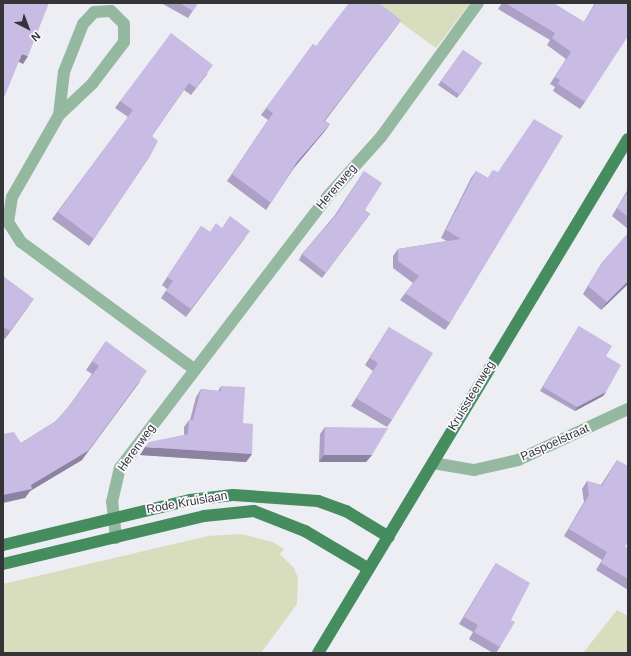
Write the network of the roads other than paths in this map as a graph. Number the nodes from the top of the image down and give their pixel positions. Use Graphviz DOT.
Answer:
graph roads {
  1 [pos="478,3"];
  2 [pos="59,114"];
  3 [pos="628,140"];
  4 [pos="195,370"];
  5 [pos="628,409"];
  6 [pos="433,463"];
  7 [pos="111,518"];
  8 [pos="389,537"];
  9 [pos="116,538"];
  10 [pos="3,545"];
  11 [pos="3,564"];
  12 [pos="370,569"];
  13 [pos="318,653"];
  1 -- 4 [label="street, Herenweg"];
  2 -- 2 [label="street"];
  2 -- 4 [label="street"];
  3 -- 6 [label="main road, Kruissteenweg"];
  4 -- 7 [label="street, Herenweg"];
  5 -- 6 [label="street, Paspoelstraat"];
  6 -- 8 [label="main road, Kruissteenweg"];
  7 -- 8 [label="main road, Rode Kruislaan"];
  7 -- 9 [label="street, Herenweg"];
  7 -- 10 [label="main road, Rode Kruislaan"];
  8 -- 12 [label="main road, Kruissteenweg"];
  9 -- 11 [label="main road, Rode Kruislaan"];
  9 -- 12 [label="main road, Rode Kruislaan"];
  12 -- 13 [label="main road, Kruissteenweg"];
}
